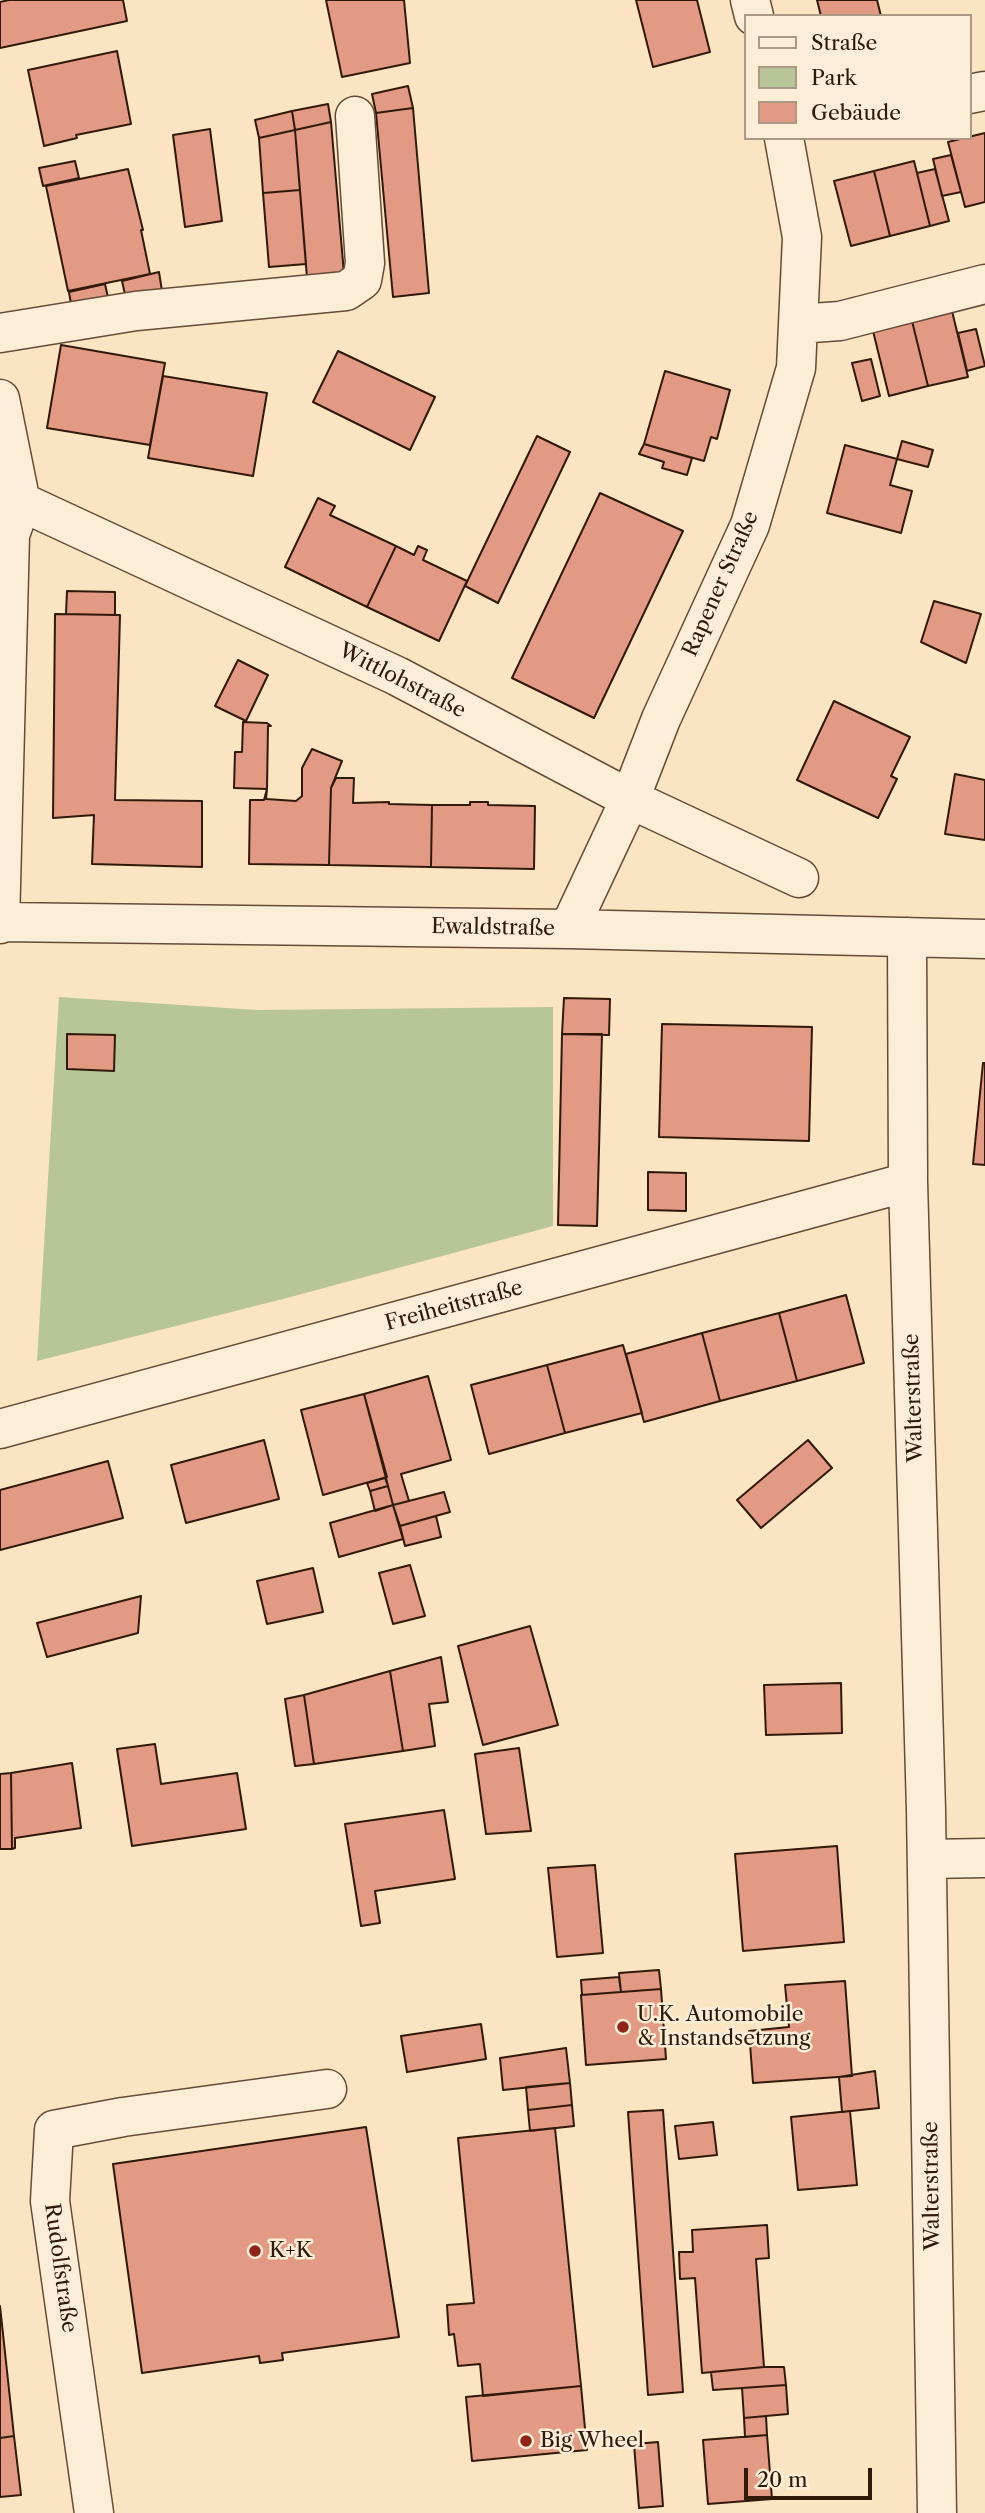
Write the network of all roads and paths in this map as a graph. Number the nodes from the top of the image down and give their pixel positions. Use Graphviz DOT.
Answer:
graph roads {
  1 [pos="355,116"];
  2 [pos="785,140"];
  3 [pos="985,284"];
  4 [pos="798,324"];
  5 [pos="0,333"];
  6 [pos="0,399"];
  7 [pos="10,497"];
  8 [pos="630,799"];
  9 [pos="799,878"];
  10 [pos="0,922"];
  11 [pos="569,929"];
  12 [pos="907,937"];
  13 [pos="985,939"];
  14 [pos="908,1182"];
  15 [pos="0,1429"];
  16 [pos="985,1858"];
  17 [pos="927,1859"];
  18 [pos="327,2089"];
  19 [pos="94,2513"];
  20 [pos="937,2513"];
  1 -- 5 [label="street"];
  2 -- 4 [label="street, Rapener Straße"];
  3 -- 4 [label="street"];
  4 -- 8 [label="street, Rapener Straße"];
  6 -- 7 [label="street"];
  7 -- 8 [label="street, Wittlohstraße"];
  7 -- 10 [label="street"];
  8 -- 9 [label="street, Wittlohstraße"];
  8 -- 11 [label="street, Rapener Straße"];
  10 -- 11 [label="street, Ewaldstraße"];
  11 -- 12 [label="street, Ewaldstraße"];
  12 -- 13 [label="street, Ewaldstraße"];
  12 -- 14 [label="street, Walterstraße"];
  14 -- 15 [label="street, Freiheitstraße"];
  14 -- 17 [label="street, Walterstraße"];
  16 -- 17 [label="street"];
  17 -- 20 [label="street, Walterstraße"];
  18 -- 19 [label="street, Rudolfstraße"];
}
